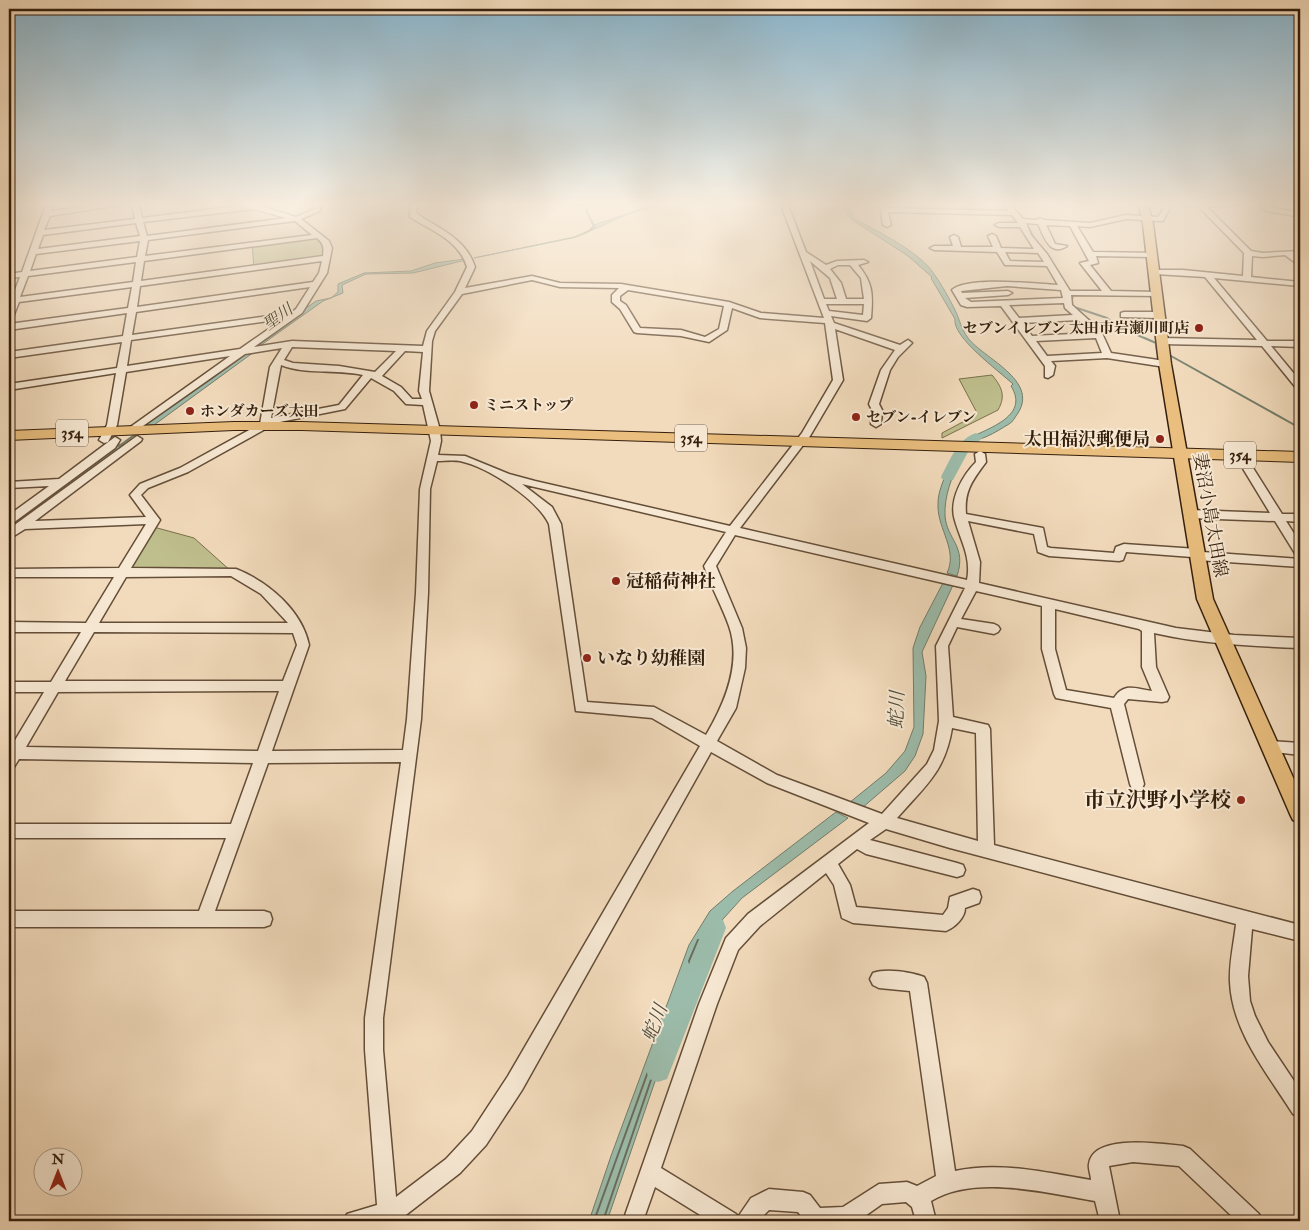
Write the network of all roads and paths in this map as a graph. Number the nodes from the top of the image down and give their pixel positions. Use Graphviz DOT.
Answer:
graph roads {
  1 [pos="29,262"];
  2 [pos="115,262"];
  3 [pos="141,262"];
  4 [pos="293,262"];
  5 [pos="325,262"];
  6 [pos="470,262"];
  7 [pos="807,262"];
  8 [pos="817,262"];
  9 [pos="846,262"];
  10 [pos="852,262"];
  11 [pos="1008,262"];
  12 [pos="1094,262"];
  13 [pos="1153,262"];
  14 [pos="1246,262"];
  15 [pos="1048,264"];
  16 [pos="825,268"];
  17 [pos="1154,272"];
  18 [pos="25,274"];
  19 [pos="1208,275"];
  20 [pos="9,276"];
  21 [pos="1247,279"];
  22 [pos="137,283"];
  23 [pos="316,284"];
  24 [pos="1300,284"];
  25 [pos="1001,285"];
  26 [pos="626,287"];
  27 [pos="459,292"];
  28 [pos="1008,293"];
  29 [pos="1066,294"];
  30 [pos="1109,294"];
  31 [pos="1157,294"];
  32 [pos="959,296"];
  33 [pos="15,300"];
  34 [pos="822,301"];
  35 [pos="842,301"];
  36 [pos="868,302"];
  37 [pos="1003,303"];
  38 [pos="1016,303"];
  39 [pos="730,304"];
  40 [pos="132,310"];
  41 [pos="294,314"];
  42 [pos="1124,315"];
  43 [pos="1160,315"];
  44 [pos="9,317"];
  45 [pos="1080,317"];
  46 [pos="828,320"];
  47 [pos="1017,321"];
  48 [pos="9,327"];
  49 [pos="1099,335"];
  50 [pos="127,339"];
  51 [pos="1030,339"];
  52 [pos="1162,341"];
  53 [pos="908,343"];
  54 [pos="1263,343"];
  55 [pos="288,344"];
  56 [pos="1300,344"];
  57 [pos="899,348"];
  58 [pos="402,349"];
  59 [pos="427,349"];
  60 [pos="242,352"];
  61 [pos="1107,355"];
  62 [pos="9,356"];
  63 [pos="1045,359"];
  64 [pos="278,361"];
  65 [pos="1165,364"];
  66 [pos="122,370"];
  67 [pos="374,374"];
  68 [pos="1048,375"];
  69 [pos="1300,387"];
  70 [pos="9,388"];
  71 [pos="427,402"];
  72 [pos="266,424"];
  73 [pos="876,424"];
  74 [pos="436,433"];
  75 [pos="246,435"];
  76 [pos="9,436"];
  77 [pos="127,436"];
  78 [pos="9,445"];
  79 [pos="797,445"];
  80 [pos="981,451"];
  81 [pos="1181,457"];
  82 [pos="1300,457"];
  83 [pos="433,458"];
  84 [pos="1244,462"];
  85 [pos="1300,464"];
  86 [pos="505,476"];
  87 [pos="59,482"];
  88 [pos="9,485"];
  89 [pos="1190,514"];
  90 [pos="959,516"];
  91 [pos="1278,517"];
  92 [pos="1300,518"];
  93 [pos="154,520"];
  94 [pos="15,524"];
  95 [pos="732,531"];
  96 [pos="9,535"];
  97 [pos="1300,552"];
  98 [pos="1197,555"];
  99 [pos="1300,563"];
  100 [pos="9,573"];
  101 [pos="123,573"];
  102 [pos="970,584"];
  103 [pos="1048,602"];
  104 [pos="954,622"];
  105 [pos="1143,625"];
  106 [pos="91,626"];
  107 [pos="9,627"];
  108 [pos="299,628"];
  109 [pos="994,629"];
  110 [pos="1222,639"];
  111 [pos="1300,643"];
  112 [pos="289,686"];
  113 [pos="55,687"];
  114 [pos="9,688"];
  115 [pos="1118,704"];
  116 [pos="946,721"];
  117 [pos="709,742"];
  118 [pos="1270,747"];
  119 [pos="1300,749"];
  120 [pos="11,756"];
  121 [pos="409,756"];
  122 [pos="264,757"];
  123 [pos="1137,784"];
  124 [pos="1300,814"];
  125 [pos="879,820"];
  126 [pos="9,831"];
  127 [pos="236,831"];
  128 [pos="858,839"];
  129 [pos="986,850"];
  130 [pos="826,864"];
  131 [pos="957,870"];
  132 [pos="973,897"];
  133 [pos="1245,918"];
  134 [pos="9,919"];
  135 [pos="204,919"];
  136 [pos="264,919"];
  137 [pos="1300,933"];
  138 [pos="879,979"];
  139 [pos="1300,1107"];
  140 [pos="651,1173"];
  141 [pos="947,1182"];
  142 [pos="1102,1192"];
  143 [pos="918,1197"];
  144 [pos="385,1218"];
  145 [pos="354,1221"];
  146 [pos="633,1221"];
  147 [pos="729,1221"];
  148 [pos="746,1221"];
  149 [pos="926,1221"];
  150 [pos="1110,1221"];
  151 [pos="1252,1221"];
  1 -- 18 [label="street"];
  2 -- 18 [label="street"];
  3 -- 22 [label="street"];
  4 -- 22 [label="street"];
  5 -- 23 [label="street"];
  6 -- 27 [label="street"];
  7 -- 34 [label="street"];
  8 -- 16 [label="street"];
  9 -- 16 [label="street"];
  10 -- 36 [label="street"];
  11 -- 15 [label="street"];
  12 -- 30 [label="street"];
  13 -- 17 [label="main road, 妻沼小島太田線"];
  14 -- 21 [label="street"];
  15 -- 29 [label="street"];
  16 -- 35 [label="street"];
  17 -- 19 [label="street"];
  17 -- 31 [label="main road, 妻沼小島太田線"];
  18 -- 20 [label="street"];
  18 -- 33 [label="street"];
  19 -- 21 [label="street"];
  19 -- 54 [label="street"];
  21 -- 24 [label="street"];
  22 -- 33 [label="street"];
  22 -- 40 [label="street"];
  23 -- 40 [label="street"];
  23 -- 41 [label="street"];
  25 -- 28 [label="street"];
  25 -- 29 [label="street"];
  25 -- 32 [label="street"];
  26 -- 27 [label="street"];
  26 -- 39 [label="street"];
  26 -- 39 [label="street"];
  27 -- 59 [label="street"];
  28 -- 32 [label="street"];
  28 -- 38 [label="street"];
  29 -- 30 [label="street"];
  29 -- 38 [label="street"];
  29 -- 45 [label="street"];
  30 -- 31 [label="street"];
  31 -- 43 [label="main road, 妻沼小島太田線"];
  32 -- 37 [label="street"];
  33 -- 44 [label="street"];
  34 -- 35 [label="street"];
  34 -- 46 [label="street"];
  35 -- 36 [label="street"];
  36 -- 46 [label="street"];
  37 -- 38 [label="street"];
  37 -- 47 [label="street"];
  39 -- 46 [label="street"];
  40 -- 48 [label="street"];
  40 -- 50 [label="street"];
  41 -- 50 [label="street"];
  41 -- 60 [label="street"];
  42 -- 43 [label="street"];
  43 -- 52 [label="main road, 妻沼小島太田線"];
  45 -- 47 [label="street"];
  45 -- 49 [label="street"];
  46 -- 57 [label="street"];
  46 -- 79 [label="street"];
  47 -- 51 [label="street"];
  49 -- 51 [label="street"];
  49 -- 61 [label="street"];
  50 -- 62 [label="street"];
  50 -- 66 [label="street"];
  51 -- 63 [label="street"];
  52 -- 54 [label="street"];
  52 -- 65 [label="main road, 妻沼小島太田線"];
  53 -- 57 [label="street"];
  54 -- 56 [label="street"];
  54 -- 69 [label="street"];
  55 -- 58 [label="street"];
  55 -- 60 [label="street"];
  55 -- 64 [label="street"];
  57 -- 73 [label="street"];
  58 -- 59 [label="street"];
  58 -- 67 [label="street"];
  59 -- 71 [label="street"];
  60 -- 66 [label="street"];
  60 -- 77 [label="street"];
  61 -- 63 [label="street"];
  61 -- 65 [label="street"];
  63 -- 68 [label="street"];
  64 -- 67 [label="street"];
  64 -- 72 [label="street"];
  65 -- 81 [label="main road, 妻沼小島太田線"];
  66 -- 70 [label="street"];
  66 -- 77 [label="street"];
  67 -- 71 [label="street"];
  67 -- 72 [label="street"];
  71 -- 74 [label="street"];
  72 -- 74 [label="highway, 354"];
  72 -- 75 [label="street"];
  72 -- 77 [label="highway, 354"];
  74 -- 75 [label="highway, 354"];
  74 -- 79 [label="highway, 354"];
  74 -- 83 [label="street"];
  75 -- 77 [label="highway, 354"];
  75 -- 93 [label="street"];
  76 -- 77 [label="highway, 354"];
  77 -- 78 [label="highway, 354"];
  77 -- 87 [label="street"];
  77 -- 94 [label="street"];
  79 -- 80 [label="highway, 354"];
  79 -- 95 [label="street"];
  80 -- 81 [label="highway, 354"];
  80 -- 90 [label="street"];
  81 -- 82 [label="highway, 354"];
  81 -- 84 [label="highway, 354"];
  81 -- 89 [label="main road, 妻沼小島太田線"];
  83 -- 86 [label="street"];
  83 -- 121 [label="street"];
  84 -- 85 [label="highway, 354"];
  84 -- 91 [label="street"];
  86 -- 95 [label="street"];
  86 -- 117 [label="street"];
  87 -- 88 [label="street"];
  87 -- 94 [label="street"];
  89 -- 91 [label="street"];
  89 -- 98 [label="main road, 妻沼小島太田線"];
  90 -- 98 [label="street"];
  90 -- 102 [label="street"];
  91 -- 92 [label="street"];
  91 -- 97 [label="street"];
  93 -- 94 [label="street"];
  93 -- 101 [label="street"];
  94 -- 96 [label="street"];
  95 -- 102 [label="street"];
  95 -- 117 [label="street"];
  98 -- 99 [label="street"];
  98 -- 110 [label="main road, 妻沼小島太田線"];
  100 -- 101 [label="street"];
  101 -- 106 [label="street"];
  101 -- 108 [label="street"];
  102 -- 103 [label="street"];
  102 -- 104 [label="street"];
  103 -- 105 [label="street"];
  103 -- 115 [label="street"];
  104 -- 109 [label="street"];
  104 -- 116 [label="street"];
  105 -- 110 [label="street"];
  105 -- 115 [label="street"];
  106 -- 107 [label="street"];
  106 -- 108 [label="street"];
  106 -- 113 [label="street"];
  108 -- 112 [label="street"];
  110 -- 111 [label="street"];
  110 -- 118 [label="main road, 妻沼小島太田線"];
  112 -- 113 [label="street"];
  112 -- 122 [label="street"];
  113 -- 114 [label="street"];
  113 -- 120 [label="street"];
  115 -- 123 [label="street"];
  116 -- 125 [label="street"];
  116 -- 129 [label="street"];
  117 -- 125 [label="street"];
  117 -- 144 [label="street"];
  118 -- 119 [label="street"];
  118 -- 124 [label="main road, 妻沼小島太田線"];
  120 -- 122 [label="street"];
  121 -- 122 [label="street"];
  121 -- 144 [label="street"];
  122 -- 127 [label="street"];
  125 -- 128 [label="street"];
  125 -- 129 [label="street"];
  126 -- 127 [label="street"];
  127 -- 135 [label="street"];
  128 -- 130 [label="street"];
  128 -- 131 [label="street"];
  129 -- 133 [label="street"];
  130 -- 132 [label="street"];
  130 -- 140 [label="street"];
  133 -- 137 [label="street"];
  133 -- 139 [label="street"];
  134 -- 135 [label="street"];
  135 -- 136 [label="street"];
  138 -- 141 [label="street"];
  140 -- 146 [label="street"];
  140 -- 147 [label="street"];
  141 -- 142 [label="street"];
  141 -- 143 [label="street"];
  142 -- 150 [label="street"];
  142 -- 151 [label="street"];
  143 -- 148 [label="street"];
  143 -- 149 [label="street"];
  144 -- 145 [label="street"];
}
